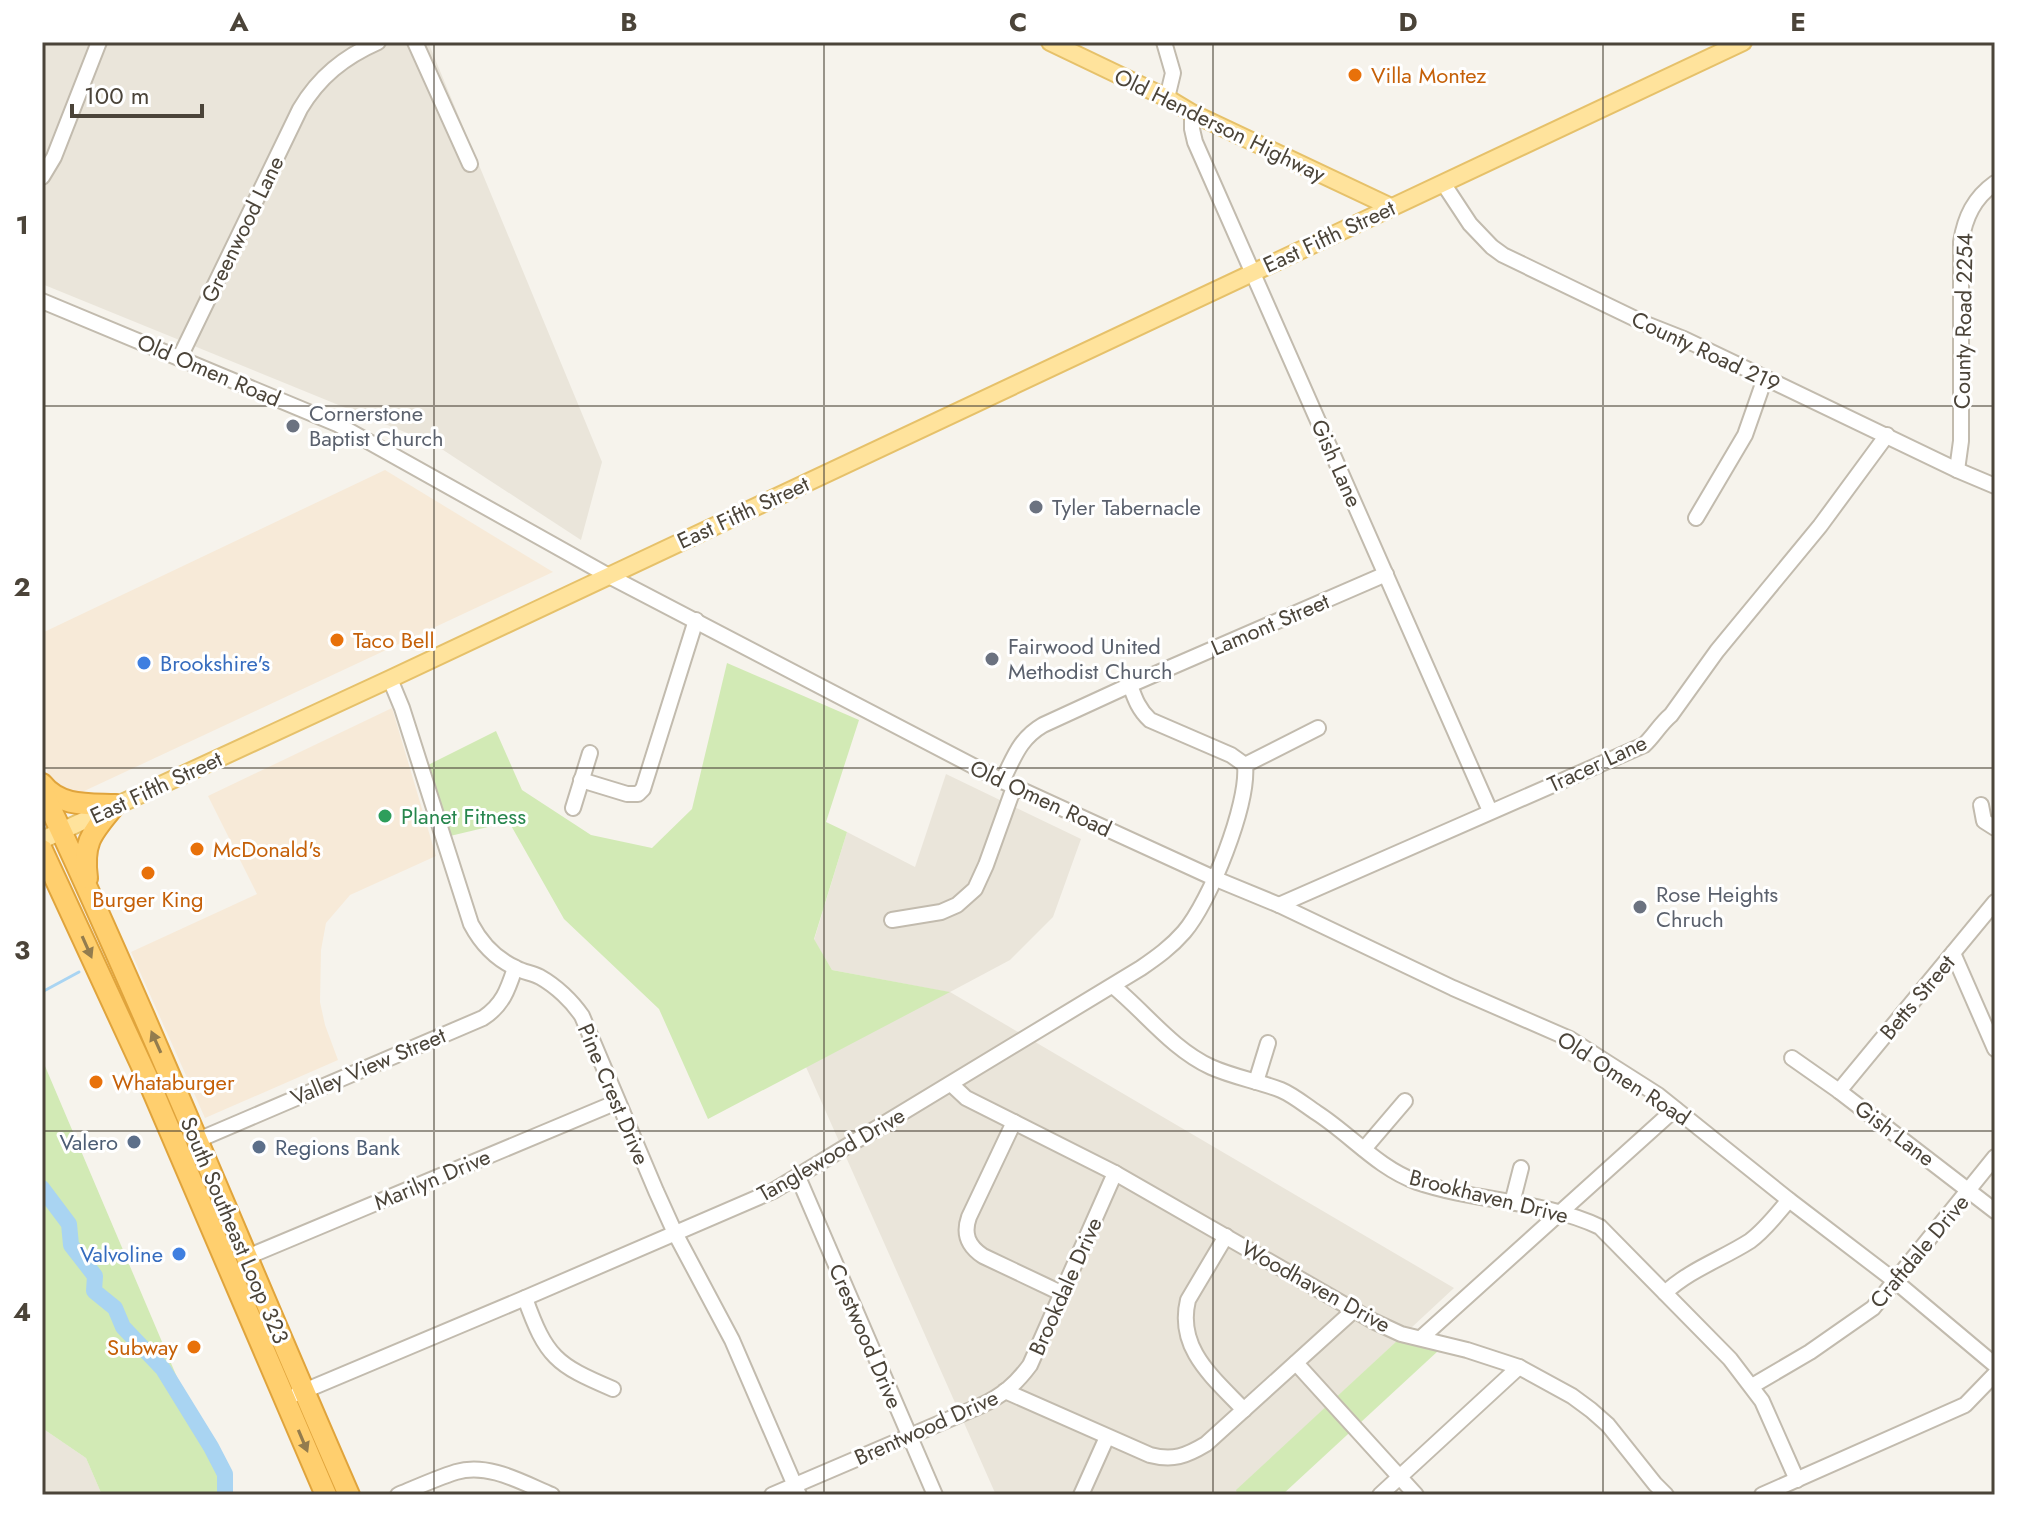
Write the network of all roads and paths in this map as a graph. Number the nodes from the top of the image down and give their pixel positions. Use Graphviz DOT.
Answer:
graph roads {
  1 [pos="99,42"];
  2 [pos="378,42"];
  3 [pos="415,42"];
  4 [pos="1050,42"];
  5 [pos="1164,42"];
  6 [pos="1743,42"];
  7 [pos="1167,98"];
  8 [pos="1192,113"];
  9 [pos="470,164"];
  10 [pos="42,177"];
  11 [pos="1443,183"];
  12 [pos="1995,183"];
  13 [pos="1391,207"];
  14 [pos="1253,272"];
  15 [pos="42,301"];
  16 [pos="180,357"];
  17 [pos="1765,378"];
  18 [pos="1887,435"];
  19 [pos="1957,470"];
  20 [pos="1995,486"];
  21 [pos="1696,518"];
  22 [pos="1386,574"];
  23 [pos="609,576"];
  24 [pos="696,620"];
  25 [pos="390,679"];
  26 [pos="1130,685"];
  27 [pos="1318,728"];
  28 [pos="590,753"];
  29 [pos="1245,765"];
  30 [pos="581,780"];
  31 [pos="1008,784"];
  32 [pos="42,787"];
  33 [pos="115,805"];
  34 [pos="1981,805"];
  35 [pos="573,808"];
  36 [pos="1490,811"];
  37 [pos="1995,828"];
  38 [pos="61,831"];
  39 [pos="42,840"];
  40 [pos="42,850"];
  41 [pos="42,876"];
  42 [pos="1216,879"];
  43 [pos="89,890"];
  44 [pos="64,896"];
  45 [pos="1995,902"];
  46 [pos="1279,905"];
  47 [pos="892,920"];
  48 [pos="1953,953"];
  49 [pos="515,968"];
  50 [pos="1113,986"];
  51 [pos="1268,1043"];
  52 [pos="1995,1049"];
  53 [pos="1792,1058"];
  54 [pos="1256,1082"];
  55 [pos="951,1084"];
  56 [pos="1839,1091"];
  57 [pos="1405,1101"];
  58 [pos="617,1102"];
  59 [pos="160,1107"];
  60 [pos="1675,1109"];
  61 [pos="1014,1122"];
  62 [pos="198,1140"];
  63 [pos="1364,1149"];
  64 [pos="1995,1157"];
  65 [pos="1521,1168"];
  66 [pos="1115,1173"];
  67 [pos="798,1177"];
  68 [pos="1969,1190"];
  69 [pos="1789,1200"];
  70 [pos="1512,1203"];
  71 [pos="1995,1211"];
  72 [pos="1560,1213"];
  73 [pos="675,1233"];
  74 [pos="1226,1236"];
  75 [pos="247,1257"];
  76 [pos="1895,1281"];
  77 [pos="1061,1293"];
  78 [pos="1665,1293"];
  79 [pos="525,1298"];
  80 [pos="1353,1311"];
  81 [pos="1421,1338"];
  82 [pos="1296,1363"];
  83 [pos="1995,1365"];
  84 [pos="1519,1367"];
  85 [pos="1995,1374"];
  86 [pos="1752,1386"];
  87 [pos="613,1389"];
  88 [pos="1005,1391"];
  89 [pos="294,1395"];
  90 [pos="1244,1410"];
  91 [pos="909,1435"];
  92 [pos="1107,1437"];
  93 [pos="1400,1476"];
  94 [pos="1797,1480"];
  95 [pos="797,1490"];
  96 [pos="326,1495"];
  97 [pos="349,1495"];
  98 [pos="398,1495"];
  99 [pos="552,1495"];
  100 [pos="772,1495"];
  101 [pos="935,1495"];
  102 [pos="1081,1495"];
  103 [pos="1380,1495"];
  104 [pos="1416,1495"];
  105 [pos="1666,1495"];
  106 [pos="1762,1495"];
  1 -- 10 [label="street"];
  2 -- 16 [label="street, Greenwood Lane"];
  3 -- 9 [label="street"];
  4 -- 7 [label="main road, Old Henderson Highway"];
  5 -- 7 [label="street"];
  6 -- 11 [label="main road, East Fifth Street"];
  7 -- 8 [label="main road, Old Henderson Highway"];
  8 -- 13 [label="main road, Old Henderson Highway"];
  8 -- 14 [label="street, Gish Lane"];
  11 -- 13 [label="main road, East Fifth Street"];
  11 -- 17 [label="street, County Road 219"];
  12 -- 19 [label="street, County Road 2254"];
  13 -- 14 [label="main road, East Fifth Street"];
  14 -- 22 [label="street, Gish Lane"];
  14 -- 23 [label="main road, East Fifth Street"];
  15 -- 16 [label="street, Old Omen Road"];
  16 -- 23 [label="street, Old Omen Road"];
  17 -- 18 [label="street, County Road 219"];
  17 -- 21 [label="street"];
  18 -- 19 [label="street, County Road 219"];
  18 -- 36 [label="street, Tracer Lane"];
  19 -- 20 [label="street, County Road 219"];
  22 -- 26 [label="street, Lamont Street"];
  22 -- 36 [label="street, Gish Lane"];
  23 -- 24 [label="street, Old Omen Road"];
  23 -- 25 [label="main road, East Fifth Street"];
  24 -- 30 [label="street"];
  24 -- 31 [label="street, Old Omen Road"];
  25 -- 33 [label="main road, East Fifth Street"];
  25 -- 49 [label="street, Pine Crest Drive"];
  26 -- 29 [label="street"];
  26 -- 31 [label="street, Lamont Street"];
  27 -- 29 [label="street"];
  28 -- 30 [label="street"];
  29 -- 42 [label="street, Tanglewood Drive"];
  30 -- 35 [label="street"];
  31 -- 42 [label="street, Old Omen Road"];
  31 -- 47 [label="street, Lamont Street"];
  32 -- 33 [label="highway"];
  32 -- 38 [label="highway, South Southeast Loop 323"];
  33 -- 38 [label="main road, East Fifth Street"];
  33 -- 43 [label="highway"];
  34 -- 37 [label="street"];
  36 -- 46 [label="street, Tracer Lane"];
  38 -- 39 [label="main road, East Fifth Street"];
  38 -- 43 [label="highway, South Southeast Loop 323"];
  40 -- 44 [label="highway, South Southeast Loop 323"];
  41 -- 44 [label="highway"];
  42 -- 46 [label="street, Old Omen Road"];
  42 -- 50 [label="street, Tanglewood Drive"];
  62 -- 43 [label="highway, South Southeast Loop 323, one-way"];
  44 -- 59 [label="highway, South Southeast Loop 323, one-way"];
  45 -- 48 [label="street, Betts Street"];
  46 -- 60 [label="street, Old Omen Road"];
  48 -- 52 [label="street"];
  48 -- 56 [label="street, Betts Street"];
  49 -- 58 [label="street, Pine Crest Drive"];
  49 -- 62 [label="street, Valley View Street"];
  50 -- 54 [label="street, Brookhaven Drive"];
  50 -- 55 [label="street, Tanglewood Drive"];
  51 -- 54 [label="street"];
  53 -- 56 [label="street, Gish Lane"];
  54 -- 63 [label="street, Brookhaven Drive"];
  55 -- 61 [label="street, Woodhaven Drive"];
  55 -- 67 [label="street, Tanglewood Drive"];
  56 -- 68 [label="street, Gish Lane"];
  57 -- 63 [label="street"];
  58 -- 73 [label="street, Pine Crest Drive"];
  58 -- 75 [label="street, Marilyn Drive"];
  59 -- 62 [label="highway"];
  59 -- 89 [label="highway, South Southeast Loop 323"];
  60 -- 69 [label="street, Old Omen Road"];
  60 -- 72 [label="street"];
  61 -- 66 [label="street, Woodhaven Drive"];
  61 -- 77 [label="street"];
  62 -- 75 [label="highway, South Southeast Loop 323"];
  63 -- 70 [label="street, Brookhaven Drive"];
  64 -- 68 [label="street, Craftdale Drive"];
  65 -- 70 [label="street"];
  66 -- 74 [label="street, Woodhaven Drive"];
  66 -- 77 [label="street, Brookdale Drive"];
  67 -- 73 [label="street, Tanglewood Drive"];
  67 -- 91 [label="street, Crestwood Drive"];
  68 -- 71 [label="street, Gish Lane"];
  68 -- 76 [label="street, Craftdale Drive"];
  69 -- 76 [label="street, Old Omen Road"];
  69 -- 78 [label="street"];
  70 -- 72 [label="street, Brookhaven Drive"];
  72 -- 78 [label="street, Brookhaven Drive"];
  72 -- 81 [label="street"];
  73 -- 79 [label="street, Tanglewood Drive"];
  73 -- 95 [label="street, Pine Crest Drive"];
  74 -- 80 [label="street, Woodhaven Drive"];
  74 -- 90 [label="street"];
  75 -- 89 [label="highway, South Southeast Loop 323"];
  76 -- 83 [label="street, Old Omen Road"];
  76 -- 86 [label="street, Craftdale Drive"];
  77 -- 88 [label="street, Brookdale Drive"];
  78 -- 86 [label="street, Brookhaven Drive"];
  79 -- 87 [label="street"];
  79 -- 89 [label="street, Tanglewood Drive"];
  80 -- 81 [label="street, Woodhaven Drive"];
  80 -- 82 [label="street, Brentwood Drive"];
  81 -- 84 [label="street, Woodhaven Drive"];
  82 -- 90 [label="street, Brentwood Drive"];
  82 -- 93 [label="street"];
  84 -- 93 [label="street"];
  84 -- 105 [label="street, Woodhaven Drive"];
  85 -- 94 [label="street"];
  86 -- 94 [label="street, Brookhaven Drive"];
  88 -- 91 [label="street, Brentwood Drive"];
  88 -- 92 [label="street, Brentwood Drive"];
  89 -- 96 [label="highway, South Southeast Loop 323, one-way"];
  89 -- 97 [label="highway, South Southeast Loop 323"];
  90 -- 92 [label="street, Brentwood Drive"];
  91 -- 95 [label="street, Brentwood Drive"];
  91 -- 101 [label="street, Crestwood Drive"];
  92 -- 102 [label="street"];
  93 -- 103 [label="street"];
  93 -- 104 [label="street"];
  94 -- 106 [label="street"];
  95 -- 100 [label="street, Brentwood Drive"];
  98 -- 99 [label="street"];
}
